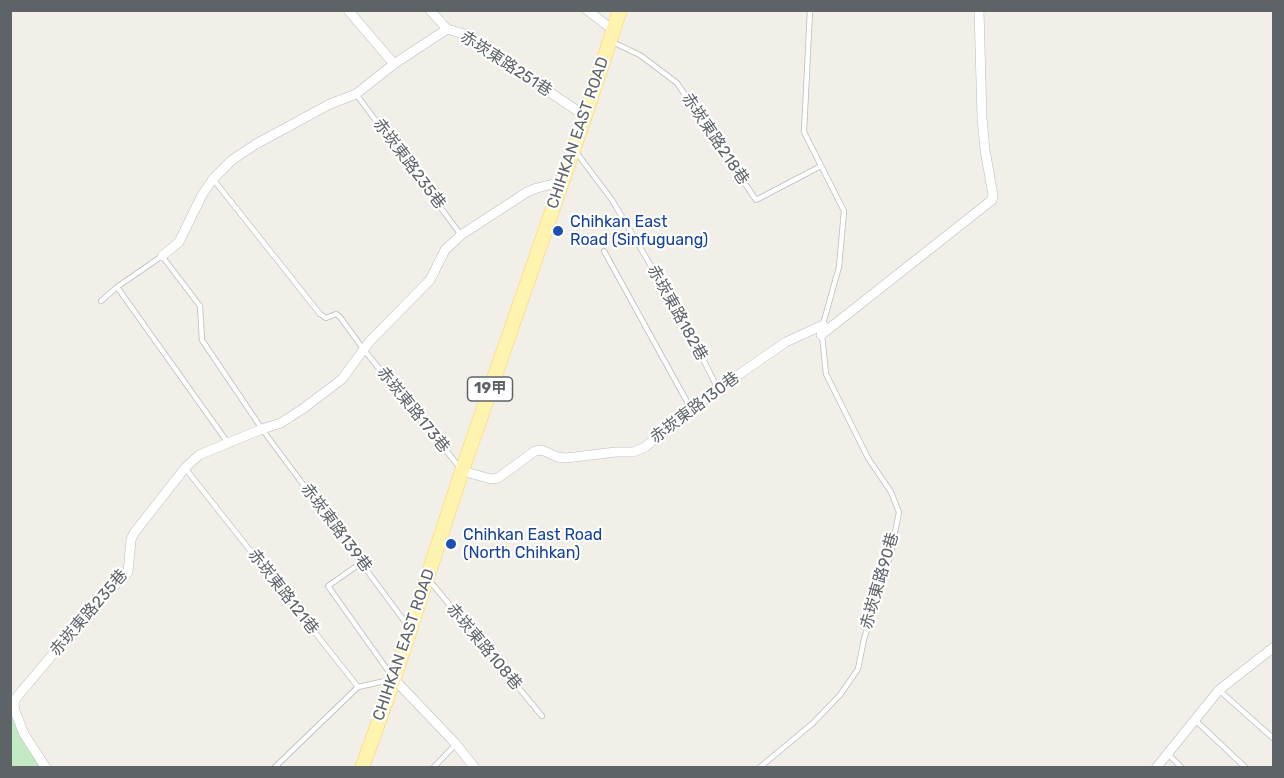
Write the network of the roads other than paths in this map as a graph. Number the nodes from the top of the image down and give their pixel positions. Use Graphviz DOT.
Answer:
graph roads {
  1 [pos="348,10"];
  2 [pos="430,10"];
  3 [pos="586,10"];
  4 [pos="620,10"];
  5 [pos="810,10"];
  6 [pos="979,10"];
  7 [pos="447,29"];
  8 [pos="611,36"];
  9 [pos="394,64"];
  10 [pos="356,94"];
  11 [pos="585,116"];
  12 [pos="573,149"];
  13 [pos="821,166"];
  14 [pos="213,179"];
  15 [pos="561,182"];
  16 [pos="461,235"];
  17 [pos="604,251"];
  18 [pos="162,256"];
  19 [pos="117,287"];
  20 [pos="101,301"];
  21 [pos="822,330"];
  22 [pos="364,350"];
  23 [pos="718,389"];
  24 [pos="691,409"];
  25 [pos="262,429"];
  26 [pos="228,442"];
  27 [pos="185,468"];
  28 [pos="462,471"];
  29 [pos="361,562"];
  30 [pos="427,578"];
  31 [pos="410,628"];
  32 [pos="1274,647"];
  33 [pos="394,679"];
  34 [pos="358,687"];
  35 [pos="1220,690"];
  36 [pos="542,716"];
  37 [pos="1194,719"];
  38 [pos="1274,740"];
  39 [pos="456,744"];
  40 [pos="1167,753"];
  41 [pos="46,768"];
  42 [pos="273,768"];
  43 [pos="362,768"];
  44 [pos="433,768"];
  45 [pos="475,768"];
  46 [pos="759,768"];
  47 [pos="1156,768"];
  48 [pos="1182,768"];
  49 [pos="1246,768"];
  1 -- 9 [label="street"];
  2 -- 7 [label="street, 赤崁東路251巷"];
  3 -- 8 [label="street"];
  4 -- 8 [label="main road, CHIHKAN EAST ROAD / 19甲"];
  5 -- 13 [label="lane"];
  6 -- 21 [label="street, 赤崁東路130巷"];
  7 -- 9 [label="street"];
  7 -- 11 [label="street, 赤崁東路251巷"];
  8 -- 11 [label="main road, CHIHKAN EAST ROAD / 19甲"];
  8 -- 13 [label="lane, 赤崁東路218巷"];
  9 -- 10 [label="street"];
  10 -- 14 [label="street"];
  10 -- 16 [label="lane, 赤崁東路235巷"];
  11 -- 12 [label="main road, CHIHKAN EAST ROAD / 19甲"];
  12 -- 15 [label="main road, CHIHKAN EAST ROAD / 19甲"];
  12 -- 23 [label="lane, 赤崁東路182巷"];
  13 -- 21 [label="lane"];
  14 -- 18 [label="street"];
  14 -- 22 [label="lane, 赤崁東路173巷"];
  15 -- 16 [label="street, 赤崁東路235巷"];
  15 -- 28 [label="main road, CHIHKAN EAST ROAD / 19甲"];
  16 -- 22 [label="street, 赤崁東路235巷"];
  17 -- 24 [label="lane, 赤崁東路182巷"];
  18 -- 19 [label="lane"];
  18 -- 25 [label="lane, 赤崁東路139巷"];
  19 -- 20 [label="lane"];
  19 -- 26 [label="lane"];
  21 -- 23 [label="street, 赤崁東路130巷"];
  21 -- 46 [label="lane, 赤崁東路90巷"];
  22 -- 25 [label="street, 赤崁東路235巷"];
  22 -- 28 [label="lane, 赤崁東路173巷"];
  23 -- 24 [label="street, 赤崁東路130巷"];
  24 -- 28 [label="street, 赤崁東路130巷"];
  25 -- 26 [label="street, 赤崁東路235巷"];
  25 -- 29 [label="lane, 赤崁東路139巷"];
  26 -- 27 [label="street, 赤崁東路235巷"];
  27 -- 34 [label="lane, 赤崁東路121巷"];
  27 -- 41 [label="street, 赤崁東路235巷"];
  28 -- 30 [label="main road, CHIHKAN EAST ROAD / 19甲"];
  29 -- 31 [label="lane, 赤崁東路139巷"];
  29 -- 33 [label="lane"];
  30 -- 31 [label="main road, CHIHKAN EAST ROAD / 19甲"];
  30 -- 36 [label="lane, 赤崁東路108巷"];
  31 -- 33 [label="main road, CHIHKAN EAST ROAD / 19甲"];
  32 -- 35 [label="street"];
  33 -- 34 [label="lane"];
  33 -- 39 [label="street"];
  33 -- 43 [label="main road, CHIHKAN EAST ROAD / 19甲"];
  34 -- 42 [label="lane"];
  35 -- 37 [label="street"];
  35 -- 38 [label="lane"];
  37 -- 40 [label="street"];
  37 -- 49 [label="lane"];
  39 -- 44 [label="lane"];
  39 -- 45 [label="street"];
  40 -- 47 [label="street"];
  40 -- 48 [label="lane"];
}
